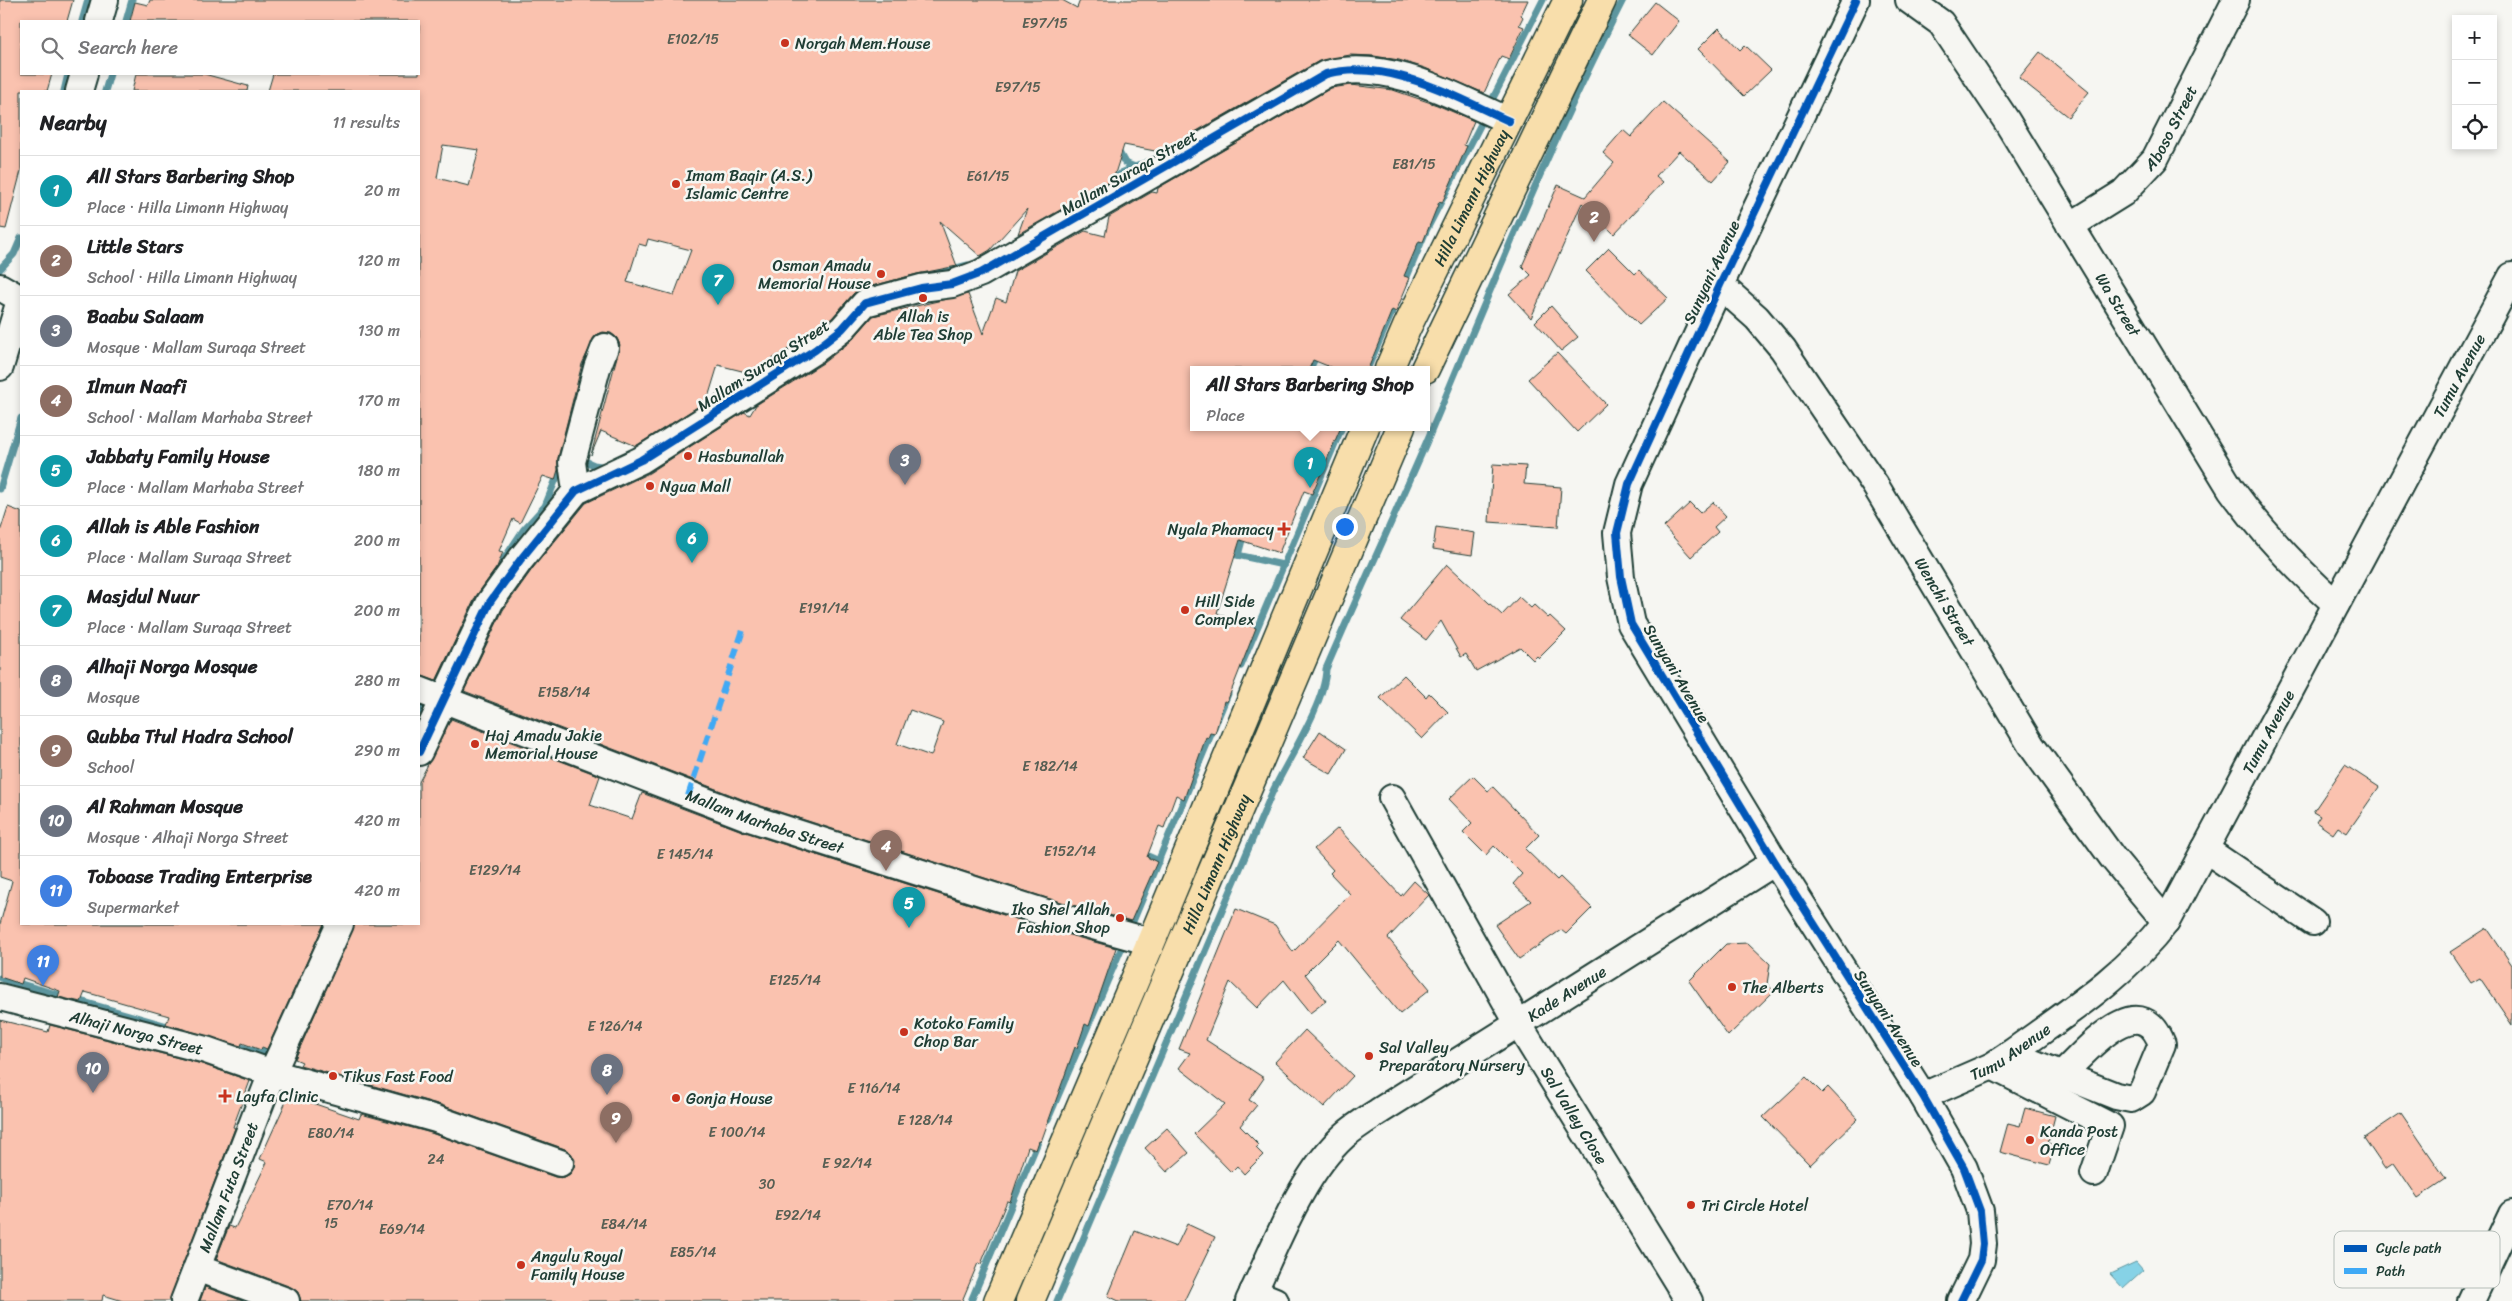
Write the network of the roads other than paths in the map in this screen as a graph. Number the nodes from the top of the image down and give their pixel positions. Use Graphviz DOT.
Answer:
graph roads {
  1 [pos="105,0"];
  2 [pos="1568,0"];
  3 [pos="1602,0"];
  4 [pos="1856,0"];
  5 [pos="1909,0"];
  6 [pos="2236,0"];
  7 [pos="99,20"];
  8 [pos="84,75"];
  9 [pos="80,90"];
  10 [pos="1509,121"];
  11 [pos="2070,226"];
  12 [pos="2512,276"];
  13 [pos="1720,285"];
  14 [pos="0,287"];
  15 [pos="20,297"];
  16 [pos="20,301"];
  17 [pos="605,347"];
  18 [pos="1391,366"];
  19 [pos="1426,366"];
  20 [pos="0,367"];
  21 [pos="1364,431"];
  22 [pos="1399,431"];
  23 [pos="576,491"];
  24 [pos="2336,604"];
  25 [pos="420,690"];
  26 [pos="443,698"];
  27 [pos="420,750"];
  28 [pos="1392,798"];
  29 [pos="2205,850"];
  30 [pos="1775,862"];
  31 [pos="2166,922"];
  32 [pos="2313,922"];
  33 [pos="340,925"];
  34 [pos="1151,942"];
  35 [pos="0,997"];
  36 [pos="1519,1025"];
  37 [pos="2001,1060"];
  38 [pos="272,1073"];
  39 [pos="2062,1074"];
  40 [pos="1923,1096"];
  41 [pos="560,1162"];
  42 [pos="2094,1173"];
  43 [pos="2512,1214"];
  44 [pos="2500,1239"];
  45 [pos="197,1268"];
  46 [pos="2477,1288"];
  47 [pos="1259,1298"];
  48 [pos="184,1301"];
  49 [pos="286,1301"];
  50 [pos="998,1301"];
  51 [pos="1030,1301"];
  52 [pos="1689,1301"];
  53 [pos="1961,1301"];
  54 [pos="2471,1301"];
  1 -- 7 [label="street"];
  2 -- 10 [label="main road, Hilla Limann Highway"];
  3 -- 19 [label="main road, Hilla Limann Highway"];
  4 -- 13 [label="street, Sunyani Avenue"];
  5 -- 11 [label="street, Wa Street"];
  6 -- 11 [label="street, Aboso Street"];
  8 -- 9 [label="street"];
  10 -- 18 [label="main road, Hilla Limann Highway"];
  10 -- 23 [label="street, Mallam Suraqa Street"];
  11 -- 24 [label="street, Wa Street"];
  12 -- 24 [label="street, Tumu Avenue"];
  13 -- 30 [label="street, Sunyani Avenue"];
  13 -- 31 [label="street, Wenchi Street"];
  14 -- 15 [label="street"];
  16 -- 20 [label="street"];
  17 -- 23 [label="street"];
  21 -- 34 [label="main road, Hilla Limann Highway"];
  22 -- 51 [label="main road, Hilla Limann Highway"];
  23 -- 26 [label="street, Mallam Suraqa Street"];
  24 -- 29 [label="street, Tumu Avenue"];
  25 -- 26 [label="street, Mallam Marhaba Street"];
  26 -- 27 [label="street, Mallam Suraqa Street"];
  26 -- 34 [label="street, Mallam Marhaba Street"];
  28 -- 36 [label="street, Sal Valley Close"];
  29 -- 31 [label="street, Tumu Avenue"];
  29 -- 32 [label="street"];
  30 -- 36 [label="street, Kade Avenue"];
  30 -- 40 [label="street, Sunyani Avenue"];
  31 -- 37 [label="street, Tumu Avenue"];
  33 -- 38 [label="street"];
  34 -- 50 [label="main road, Hilla Limann Highway"];
  35 -- 38 [label="street, Alhaji Norga Street"];
  36 -- 47 [label="street, Kade Avenue"];
  36 -- 52 [label="street, Sal Valley Close"];
  37 -- 39 [label="street"];
  37 -- 40 [label="street, Tumu Avenue"];
  37 -- 42 [label="street"];
  38 -- 41 [label="street, Alhaji Norga Street"];
  38 -- 45 [label="street, Mallam Futa Street"];
  40 -- 53 [label="street, Sunyani Avenue"];
  43 -- 44 [label="street"];
  45 -- 48 [label="street, Mallam Futa Street"];
  45 -- 49 [label="street"];
  46 -- 54 [label="street"];
}
